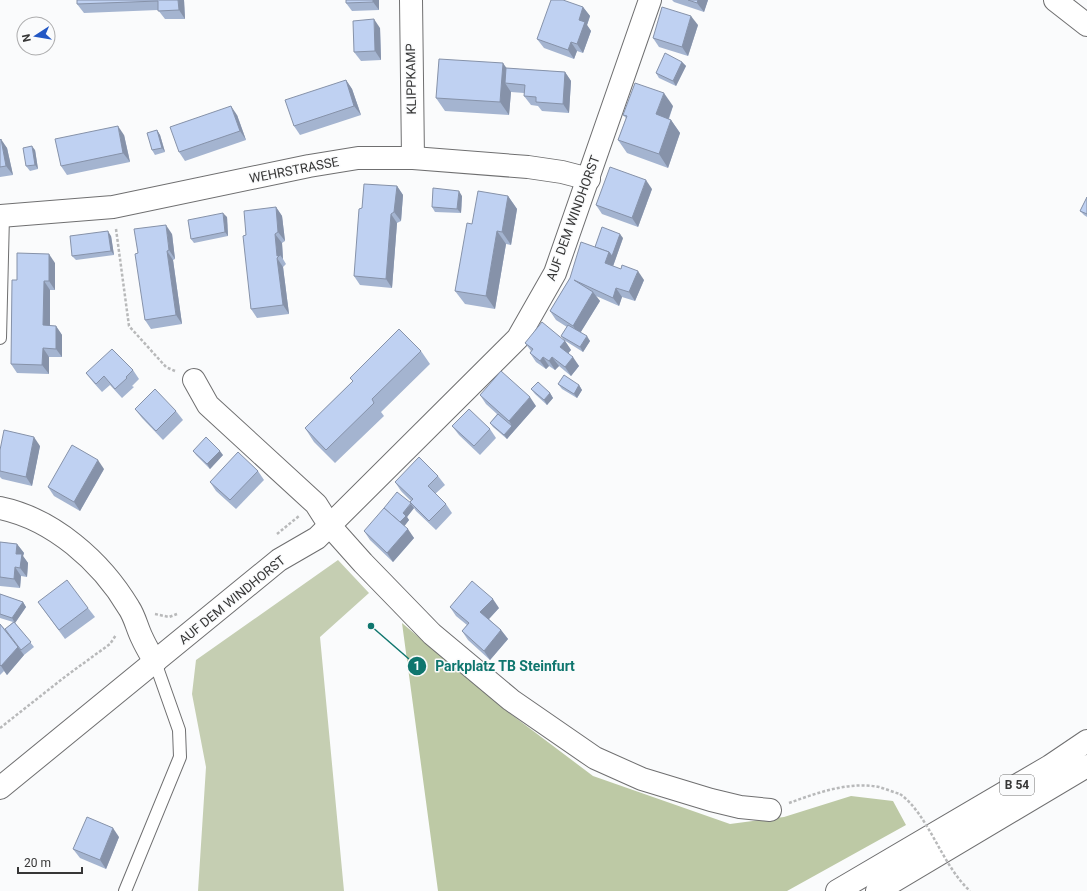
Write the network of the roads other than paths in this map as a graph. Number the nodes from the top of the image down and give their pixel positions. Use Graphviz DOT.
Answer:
graph roads {
  1 [pos="410,0"];
  2 [pos="650,0"];
  3 [pos="1056,0"];
  4 [pos="1087,25"];
  5 [pos="413,158"];
  6 [pos="588,179"];
  7 [pos="1,216"];
  8 [pos="0,338"];
  9 [pos="194,380"];
  10 [pos="0,508"];
  11 [pos="330,526"];
  12 [pos="155,662"];
  13 [pos="1087,741"];
  14 [pos="1087,766"];
  15 [pos="0,788"];
  16 [pos="770,810"];
  17 [pos="125,891"];
  18 [pos="837,891"];
  19 [pos="877,891"];
  1 -- 5 [label="main road, KLIPPKAMP"];
  2 -- 6 [label="main road, AUF DEM WINDHORST"];
  3 -- 4 [label="main road"];
  5 -- 6 [label="main road, WEHRSTRASSE"];
  5 -- 7 [label="main road, WEHRSTRASSE"];
  6 -- 11 [label="main road, AUF DEM WINDHORST"];
  7 -- 8 [label="lane"];
  9 -- 11 [label="main road"];
  10 -- 12 [label="main road"];
  11 -- 12 [label="main road, AUF DEM WINDHORST"];
  11 -- 16 [label="main road"];
  12 -- 15 [label="main road, AUF DEM WINDHORST"];
  12 -- 17 [label="lane"];
  13 -- 18 [label="main road, B 54"];
  14 -- 19 [label="main road, B 54"];
}
